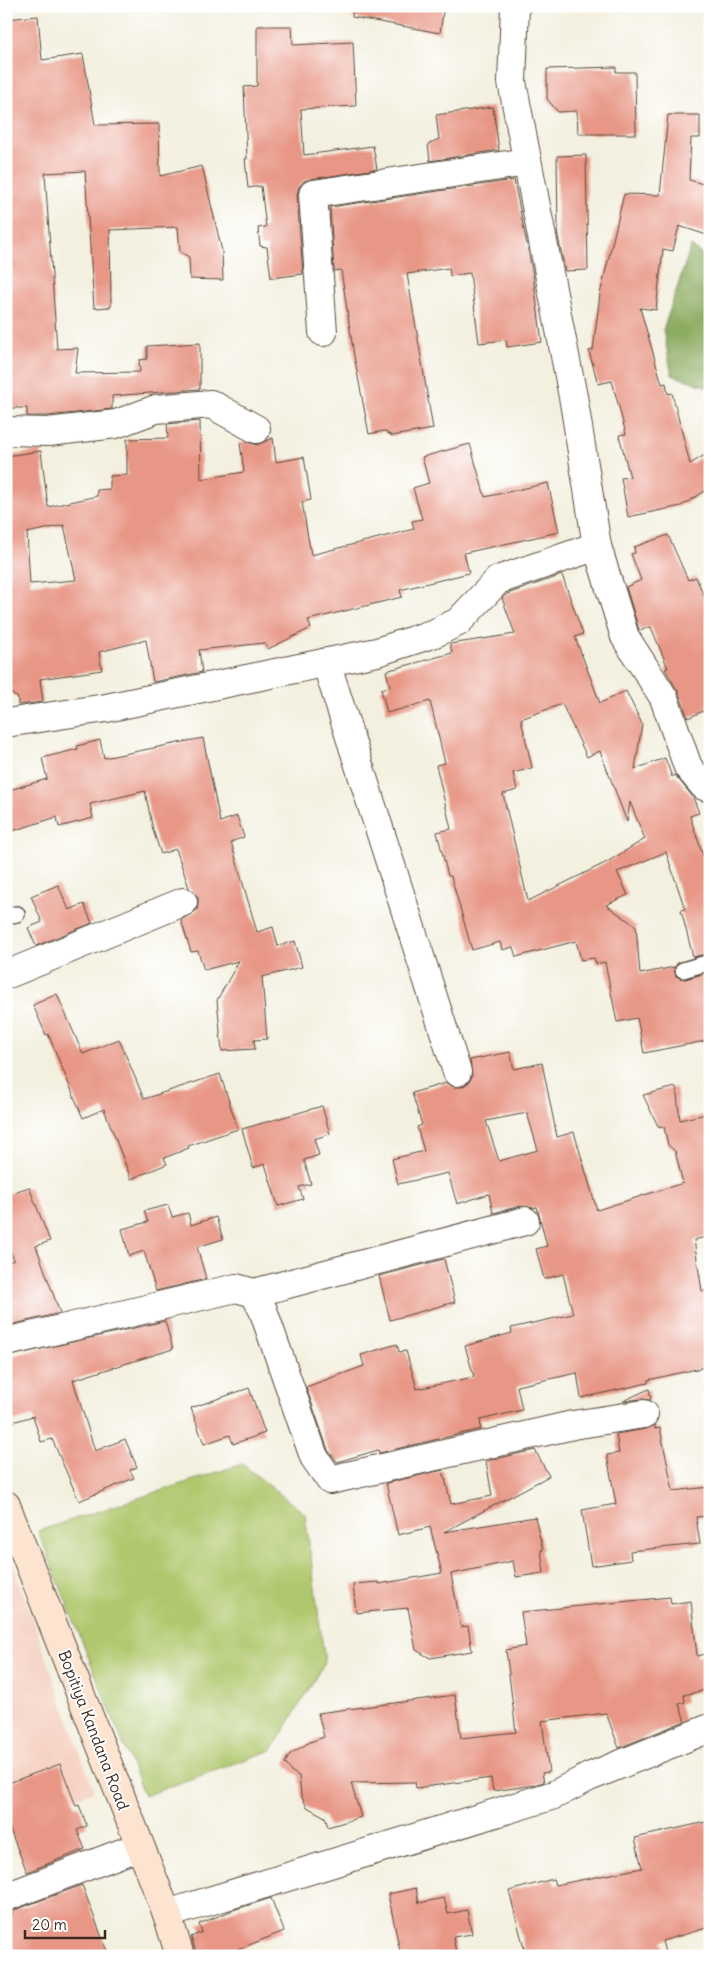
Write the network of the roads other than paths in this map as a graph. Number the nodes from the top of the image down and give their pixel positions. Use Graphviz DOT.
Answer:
graph roads {
  1 [pos="515,6"];
  2 [pos="527,162"];
  3 [pos="323,332"];
  4 [pos="256,430"];
  5 [pos="6,431"];
  6 [pos="597,546"];
  7 [pos="326,662"];
  8 [pos="6,723"];
  9 [pos="710,788"];
  10 [pos="184,902"];
  11 [pos="710,962"];
  12 [pos="683,970"];
  13 [pos="6,975"];
  14 [pos="458,1072"];
  15 [pos="525,1221"];
  16 [pos="254,1293"];
  17 [pos="6,1342"];
  18 [pos="644,1414"];
  19 [pos="9,1522"];
  20 [pos="710,1728"];
  21 [pos="140,1846"];
  22 [pos="6,1897"];
  23 [pos="166,1914"];
  24 [pos="180,1956"];
  1 -- 2 [label="street"];
  2 -- 3 [label="street"];
  2 -- 6 [label="street"];
  4 -- 5 [label="street"];
  6 -- 7 [label="street"];
  6 -- 9 [label="street"];
  7 -- 8 [label="street"];
  7 -- 14 [label="street"];
  10 -- 13 [label="street"];
  11 -- 12 [label="lane"];
  15 -- 16 [label="street"];
  16 -- 17 [label="street"];
  16 -- 18 [label="street"];
  19 -- 21 [label="main road, Bopitiya Kandana Road"];
  20 -- 23 [label="street"];
  21 -- 22 [label="street"];
  21 -- 23 [label="main road, Bopitiya Kandana Road"];
  23 -- 24 [label="main road, Bopitiya Kandana Road"];
}
